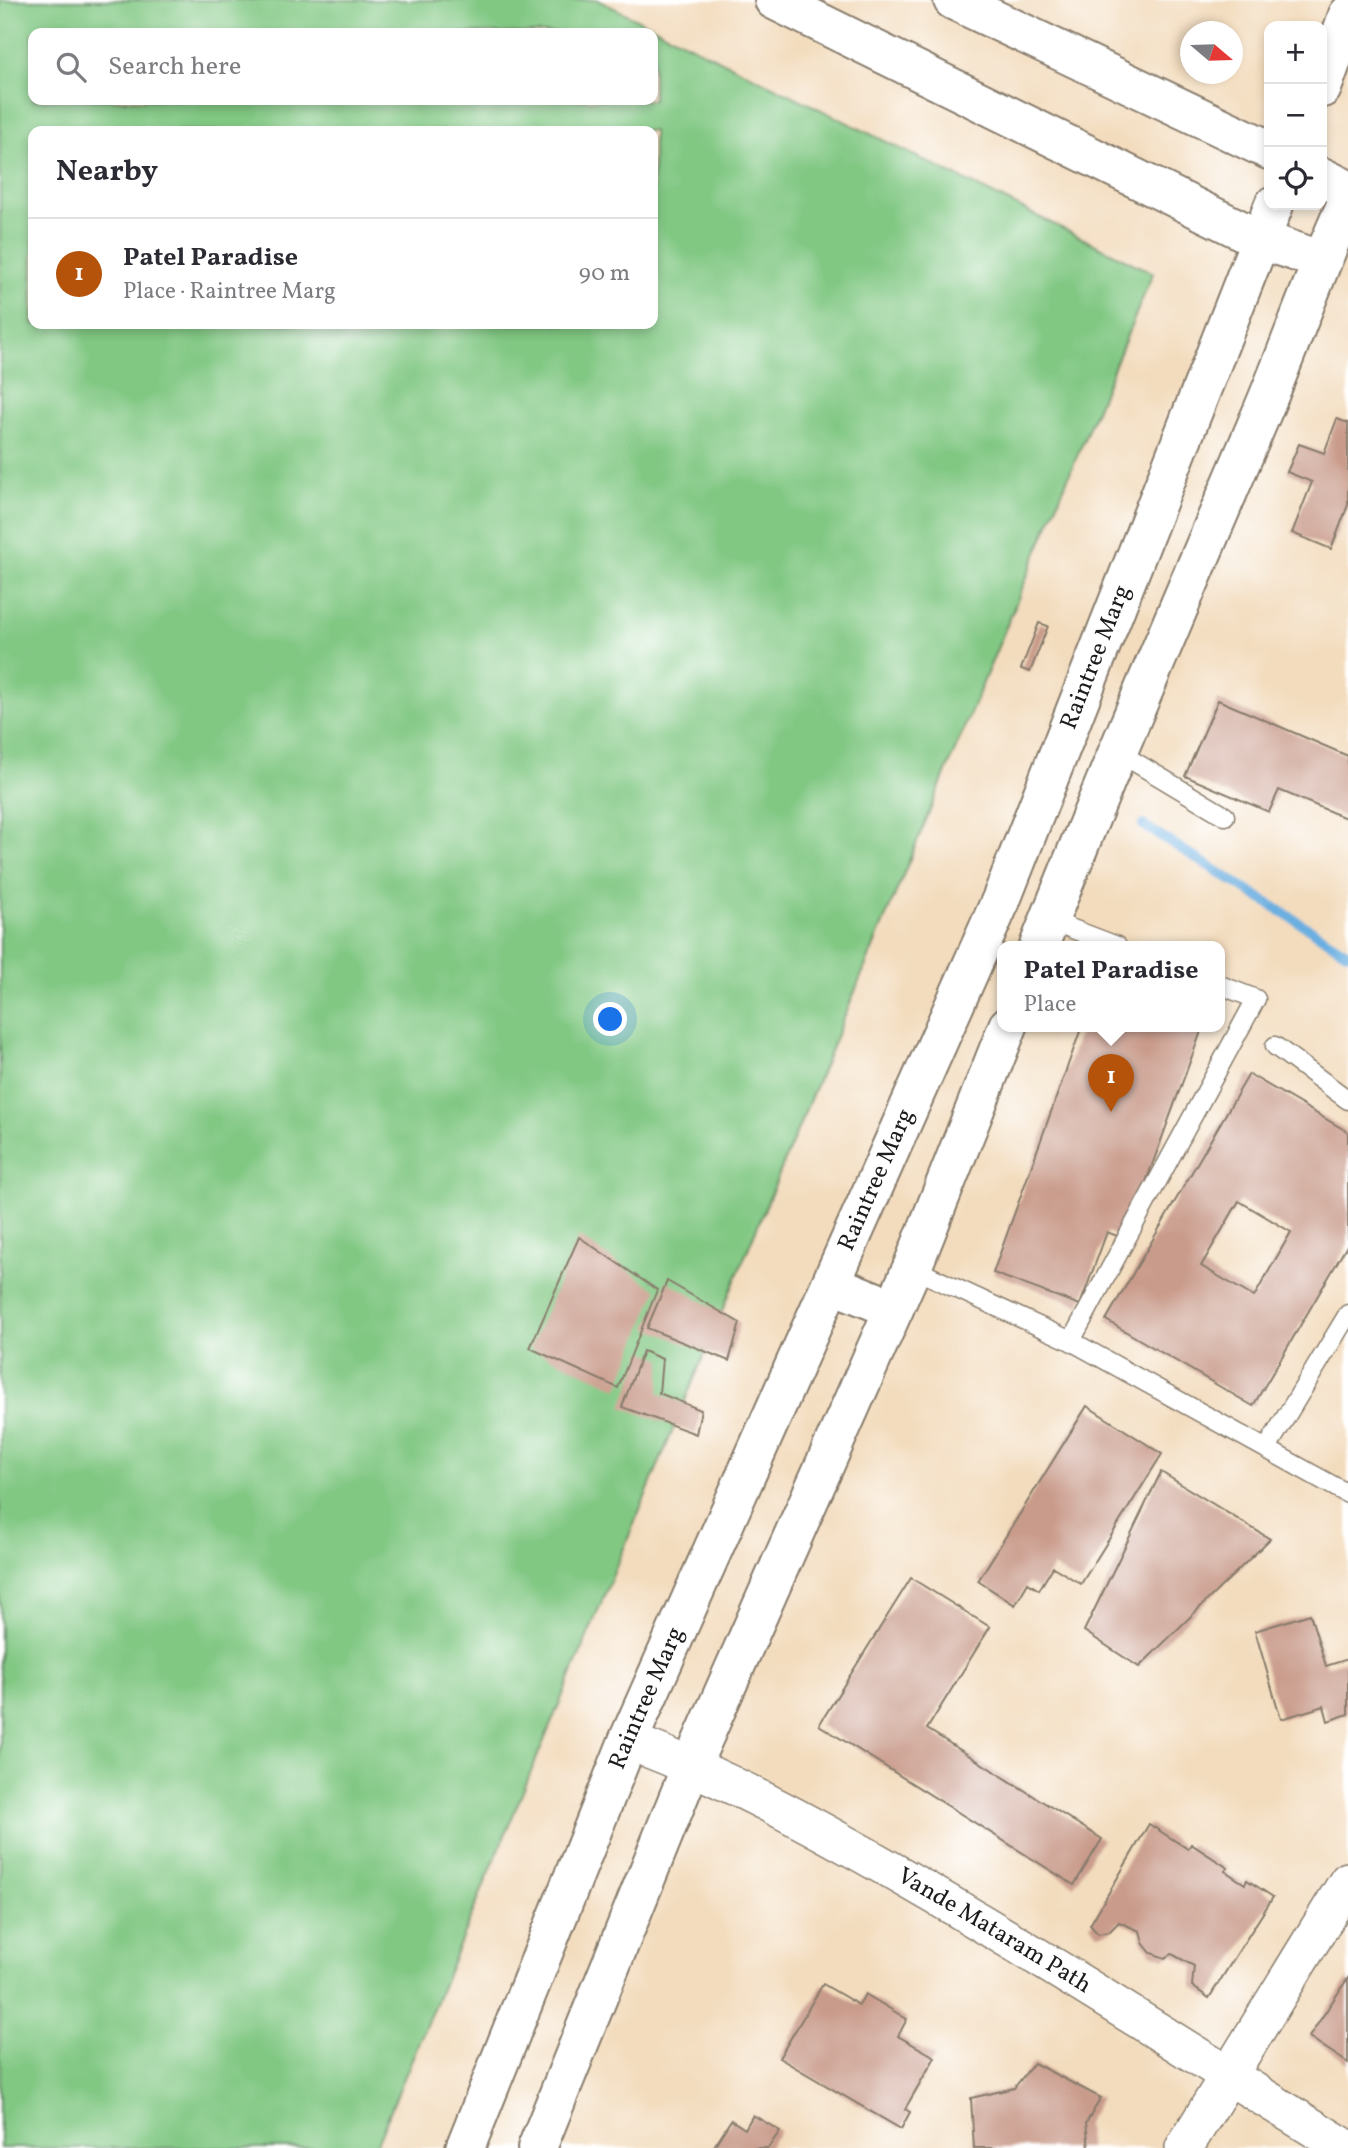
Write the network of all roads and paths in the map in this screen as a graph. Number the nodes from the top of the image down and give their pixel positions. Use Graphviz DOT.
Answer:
graph roads {
  1 [pos="774,0"];
  2 [pos="953,0"];
  3 [pos="1348,15"];
  4 [pos="1323,84"];
  5 [pos="1264,148"];
  6 [pos="1327,180"];
  7 [pos="1348,190"];
  8 [pos="1348,201"];
  9 [pos="1271,210"];
  10 [pos="1259,239"];
  11 [pos="1320,260"];
  12 [pos="1111,767"];
  13 [pos="1225,816"];
  14 [pos="1044,933"];
  15 [pos="1089,941"];
  16 [pos="1225,987"];
  17 [pos="1006,1032"];
  18 [pos="1275,1046"];
  19 [pos="1348,1100"];
  20 [pos="912,1268"];
  21 [pos="832,1284"];
  22 [pos="894,1309"];
  23 [pos="1348,1314"];
  24 [pos="1071,1341"];
  25 [pos="1267,1448"];
  26 [pos="1348,1494"];
  27 [pos="628,1741"];
  28 [pos="691,1764"];
  29 [pos="1348,1881"];
  30 [pos="1230,2078"];
  31 [pos="465,2148"];
  32 [pos="537,2148"];
  33 [pos="1184,2148"];
  34 [pos="1346,2148"];
  1 -- 10 [label="main road"];
  2 -- 5 [label="main road"];
  3 -- 4 [label="main road"];
  6 -- 7 [label="main road"];
  8 -- 11 [label="main road"];
  9 -- 10 [label="main road, Raintree Marg"];
  10 -- 11 [label="main road"];
  10 -- 21 [label="main road, Raintree Marg"];
  11 -- 12 [label="main road"];
  12 -- 13 [label="lane"];
  12 -- 14 [label="main road"];
  14 -- 15 [label="lane"];
  16 -- 24 [label="lane"];
  17 -- 20 [label="main road"];
  18 -- 19 [label="lane"];
  20 -- 22 [label="main road"];
  20 -- 24 [label="lane"];
  21 -- 22 [label="main road"];
  21 -- 27 [label="main road, Raintree Marg"];
  22 -- 28 [label="main road"];
  23 -- 25 [label="lane"];
  24 -- 25 [label="lane"];
  25 -- 26 [label="lane"];
  27 -- 28 [label="street, Vande Mataram Path"];
  27 -- 31 [label="main road, Raintree Marg"];
  28 -- 30 [label="street, Vande Mataram Path"];
  28 -- 32 [label="main road"];
  29 -- 30 [label="street"];
  30 -- 33 [label="street"];
  30 -- 34 [label="street, Vande Mataram Path"];
}
